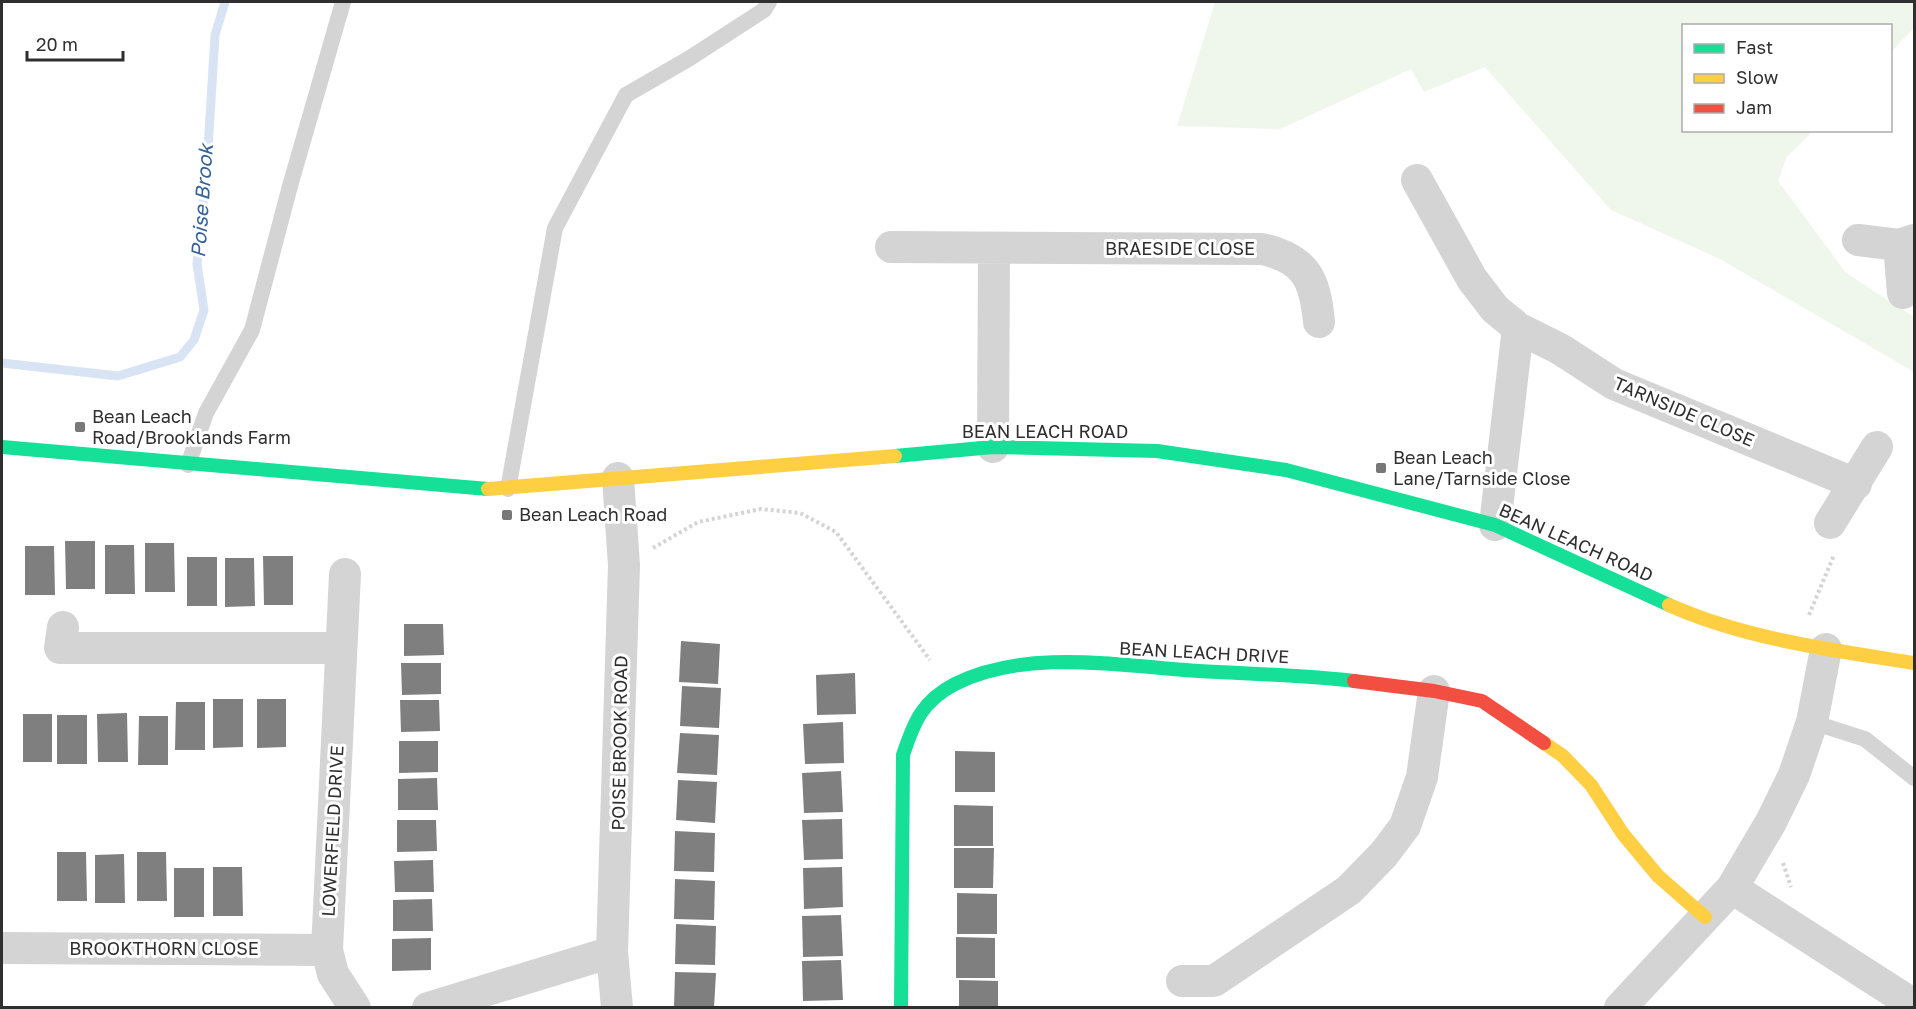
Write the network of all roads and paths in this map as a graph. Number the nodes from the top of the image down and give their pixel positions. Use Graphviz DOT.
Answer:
graph roads {
  1 [pos="343,2"];
  2 [pos="769,2"];
  3 [pos="1417,180"];
  4 [pos="1858,240"];
  5 [pos="1907,243"];
  6 [pos="891,247"];
  7 [pos="994,249"];
  8 [pos="1903,293"];
  9 [pos="1317,322"];
  10 [pos="1518,328"];
  11 [pos="2,447"];
  12 [pos="993,447"];
  13 [pos="1877,447"];
  14 [pos="188,465"];
  15 [pos="618,478"];
  16 [pos="1856,484"];
  17 [pos="508,489"];
  18 [pos="1830,524"];
  19 [pos="1495,525"];
  20 [pos="624,565"];
  21 [pos="345,574"];
  22 [pos="1814,647"];
  23 [pos="60,648"];
  24 [pos="341,648"];
  25 [pos="1914,663"];
  26 [pos="950,687"];
  27 [pos="1434,691"];
  28 [pos="1812,722"];
  29 [pos="1914,778"];
  30 [pos="1771,822"];
  31 [pos="1732,888"];
  32 [pos="1705,916"];
  33 [pos="1805,935"];
  34 [pos="2,948"];
  35 [pos="327,950"];
  36 [pos="612,952"];
  37 [pos="1182,981"];
  38 [pos="1914,1005"];
  39 [pos="355,1008"];
  40 [pos="428,1008"];
  41 [pos="617,1008"];
  42 [pos="901,1008"];
  43 [pos="1620,1008"];
  1 -- 14 [label="lane"];
  2 -- 17 [label="lane"];
  3 -- 10 [label="street, TARNSIDE CLOSE"];
  4 -- 5 [label="street"];
  5 -- 8 [label="street"];
  6 -- 7 [label="street, BRAESIDE CLOSE"];
  7 -- 9 [label="street, BRAESIDE CLOSE"];
  7 -- 12 [label="street"];
  10 -- 16 [label="street, TARNSIDE CLOSE"];
  10 -- 19 [label="street"];
  11 -- 14 [label="street, BEAN LEACH ROAD"];
  12 -- 15 [label="street, BEAN LEACH ROAD"];
  12 -- 19 [label="street, BEAN LEACH ROAD"];
  13 -- 16 [label="street"];
  14 -- 17 [label="street, BEAN LEACH ROAD"];
  15 -- 17 [label="street, BEAN LEACH ROAD"];
  15 -- 20 [label="street, POISE BROOK ROAD"];
  16 -- 18 [label="street"];
  18 -- 22 [label="path"];
  19 -- 22 [label="street, BEAN LEACH ROAD"];
  20 -- 26 [label="path"];
  20 -- 36 [label="street, POISE BROOK ROAD"];
  21 -- 24 [label="street, LOWERFIELD DRIVE"];
  22 -- 25 [label="street, BEAN LEACH ROAD"];
  22 -- 28 [label="street"];
  23 -- 24 [label="street"];
  24 -- 35 [label="street, LOWERFIELD DRIVE"];
  26 -- 27 [label="street, BEAN LEACH DRIVE"];
  26 -- 42 [label="street, BEAN LEACH DRIVE"];
  27 -- 32 [label="street, BEAN LEACH DRIVE"];
  27 -- 37 [label="street"];
  28 -- 29 [label="lane"];
  28 -- 30 [label="street"];
  30 -- 31 [label="street"];
  30 -- 33 [label="path"];
  31 -- 32 [label="street"];
  31 -- 33 [label="street"];
  32 -- 43 [label="street"];
  33 -- 38 [label="street"];
  34 -- 35 [label="street, BROOKTHORN CLOSE"];
  35 -- 39 [label="street, LOWERFIELD DRIVE"];
  36 -- 40 [label="street"];
  36 -- 41 [label="street, POISE BROOK ROAD"];
}
